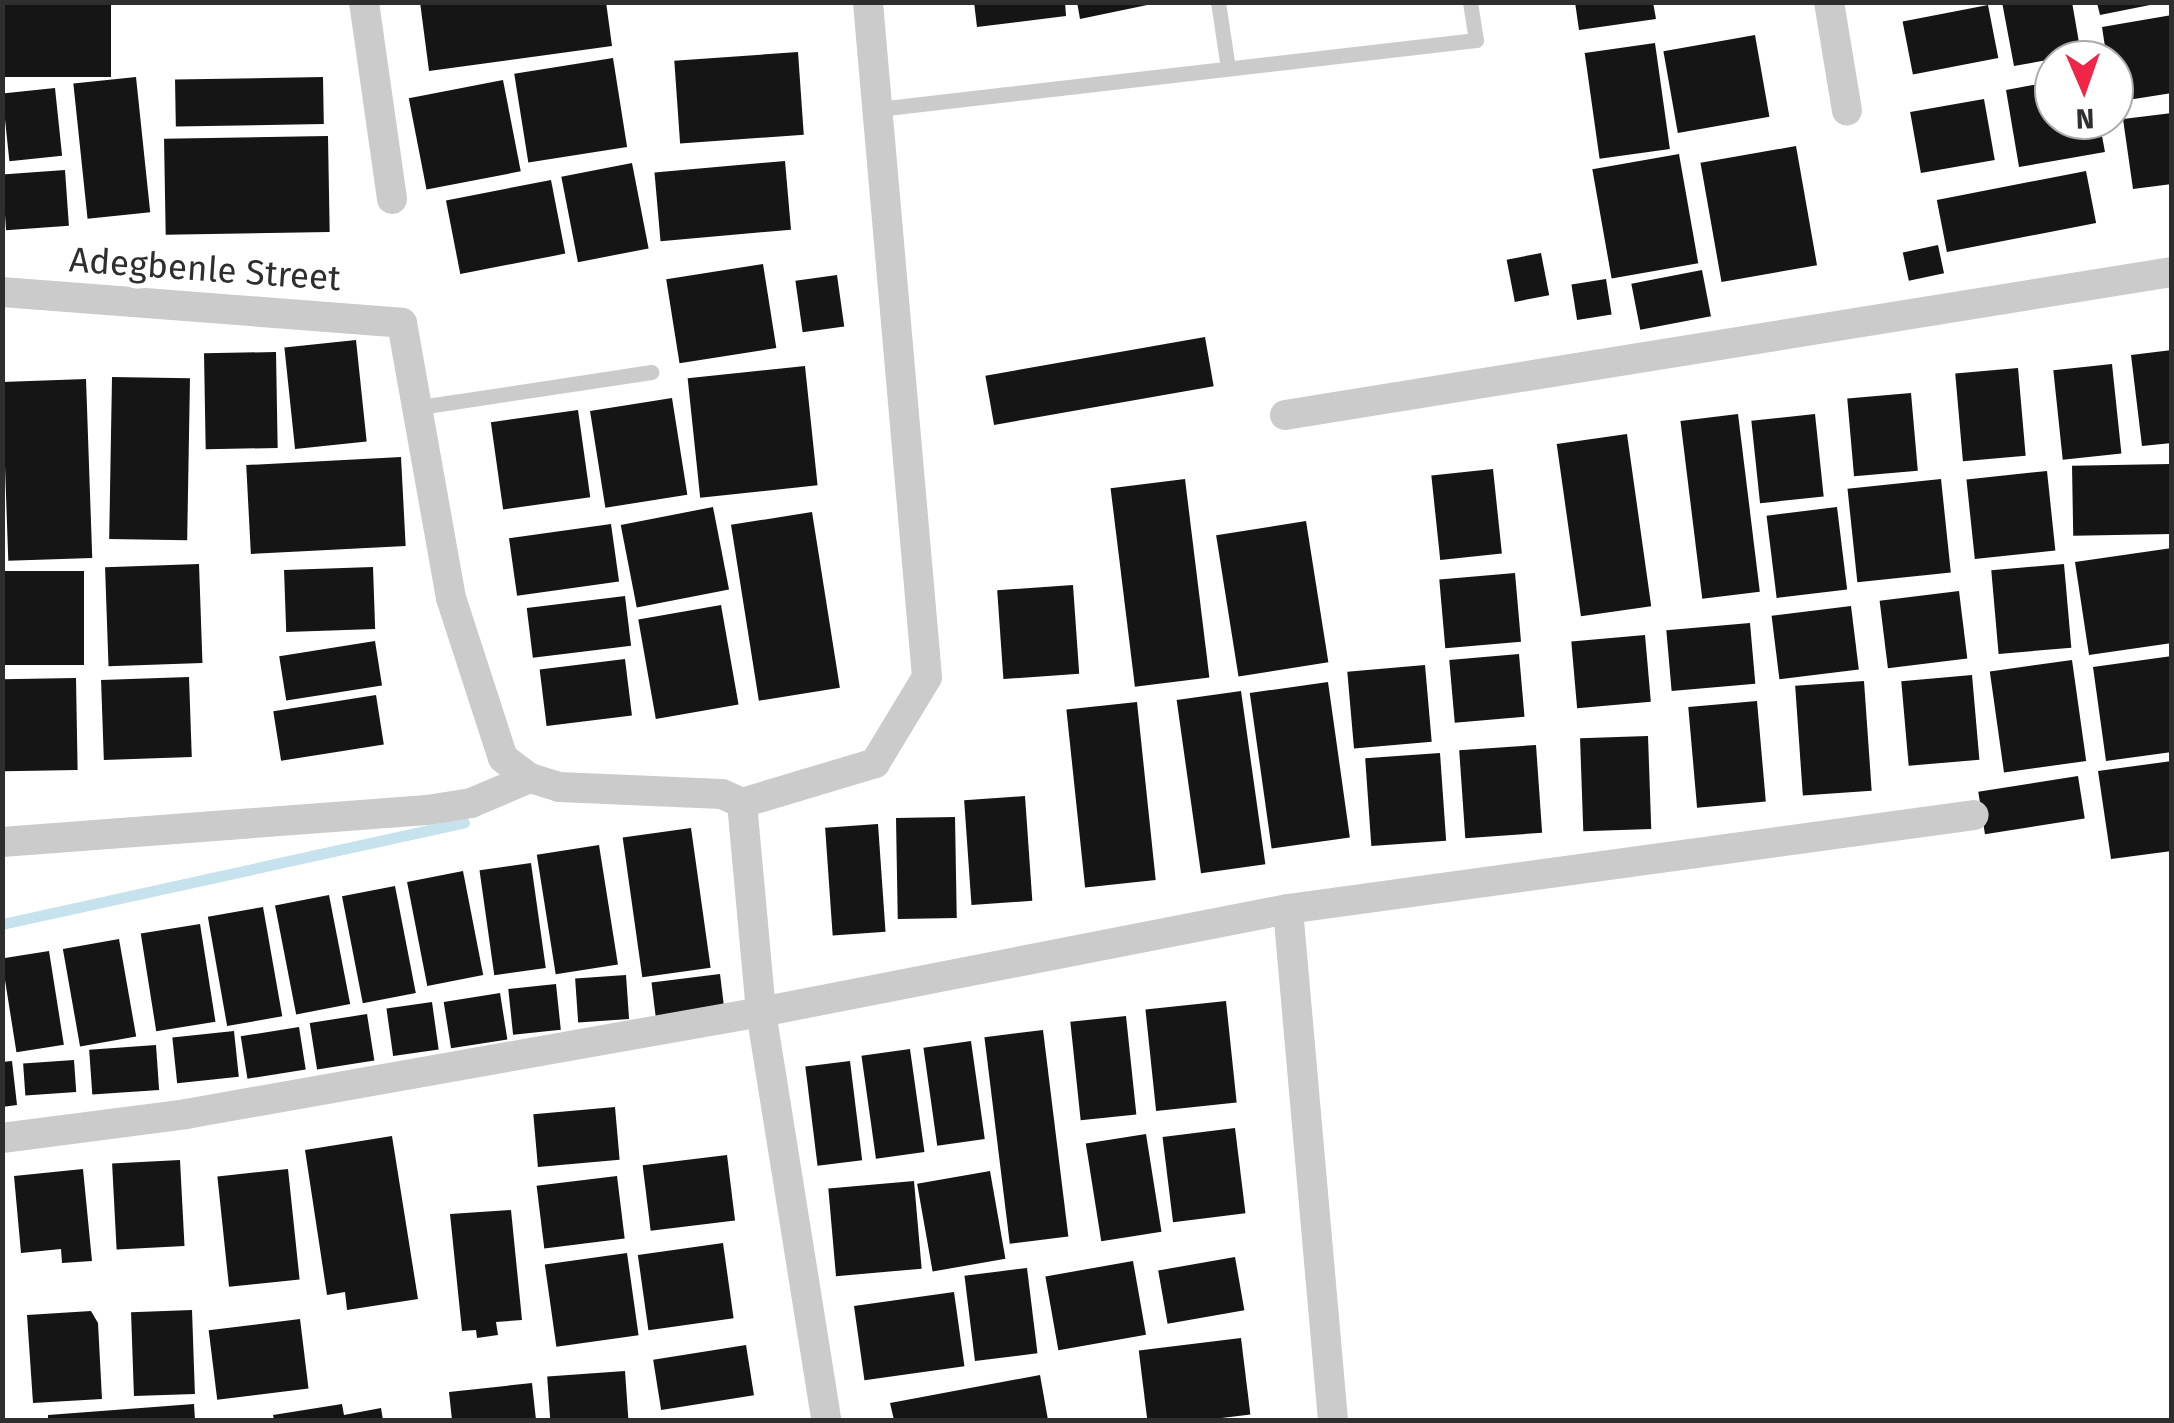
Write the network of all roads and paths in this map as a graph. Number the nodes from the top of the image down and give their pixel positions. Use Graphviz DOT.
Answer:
graph roads {
  1 [pos="364,2"];
  2 [pos="868,2"];
  3 [pos="1218,2"];
  4 [pos="1470,2"];
  5 [pos="1829,2"];
  6 [pos="1228,68"];
  7 [pos="878,109"];
  8 [pos="1847,112"];
  9 [pos="392,198"];
  10 [pos="2172,272"];
  11 [pos="2,292"];
  12 [pos="651,372"];
  13 [pos="420,407"];
  14 [pos="1285,415"];
  15 [pos="530,778"];
  16 [pos="742,803"];
  17 [pos="1974,814"];
  18 [pos="2,842"];
  19 [pos="1288,910"];
  20 [pos="762,1012"];
  21 [pos="2,1138"];
  22 [pos="826,1420"];
  23 [pos="1332,1420"];
  1 -- 9 [label="street"];
  2 -- 7 [label="street"];
  3 -- 6 [label="lane"];
  4 -- 6 [label="lane"];
  5 -- 8 [label="street"];
  6 -- 7 [label="lane"];
  7 -- 16 [label="street"];
  10 -- 14 [label="street"];
  11 -- 13 [label="street, Adegbenle Street"];
  12 -- 13 [label="lane"];
  13 -- 15 [label="street"];
  15 -- 16 [label="street"];
  15 -- 18 [label="street"];
  16 -- 20 [label="street"];
  17 -- 19 [label="street"];
  19 -- 20 [label="street"];
  19 -- 23 [label="street"];
  20 -- 21 [label="street"];
  20 -- 22 [label="street"];
}
